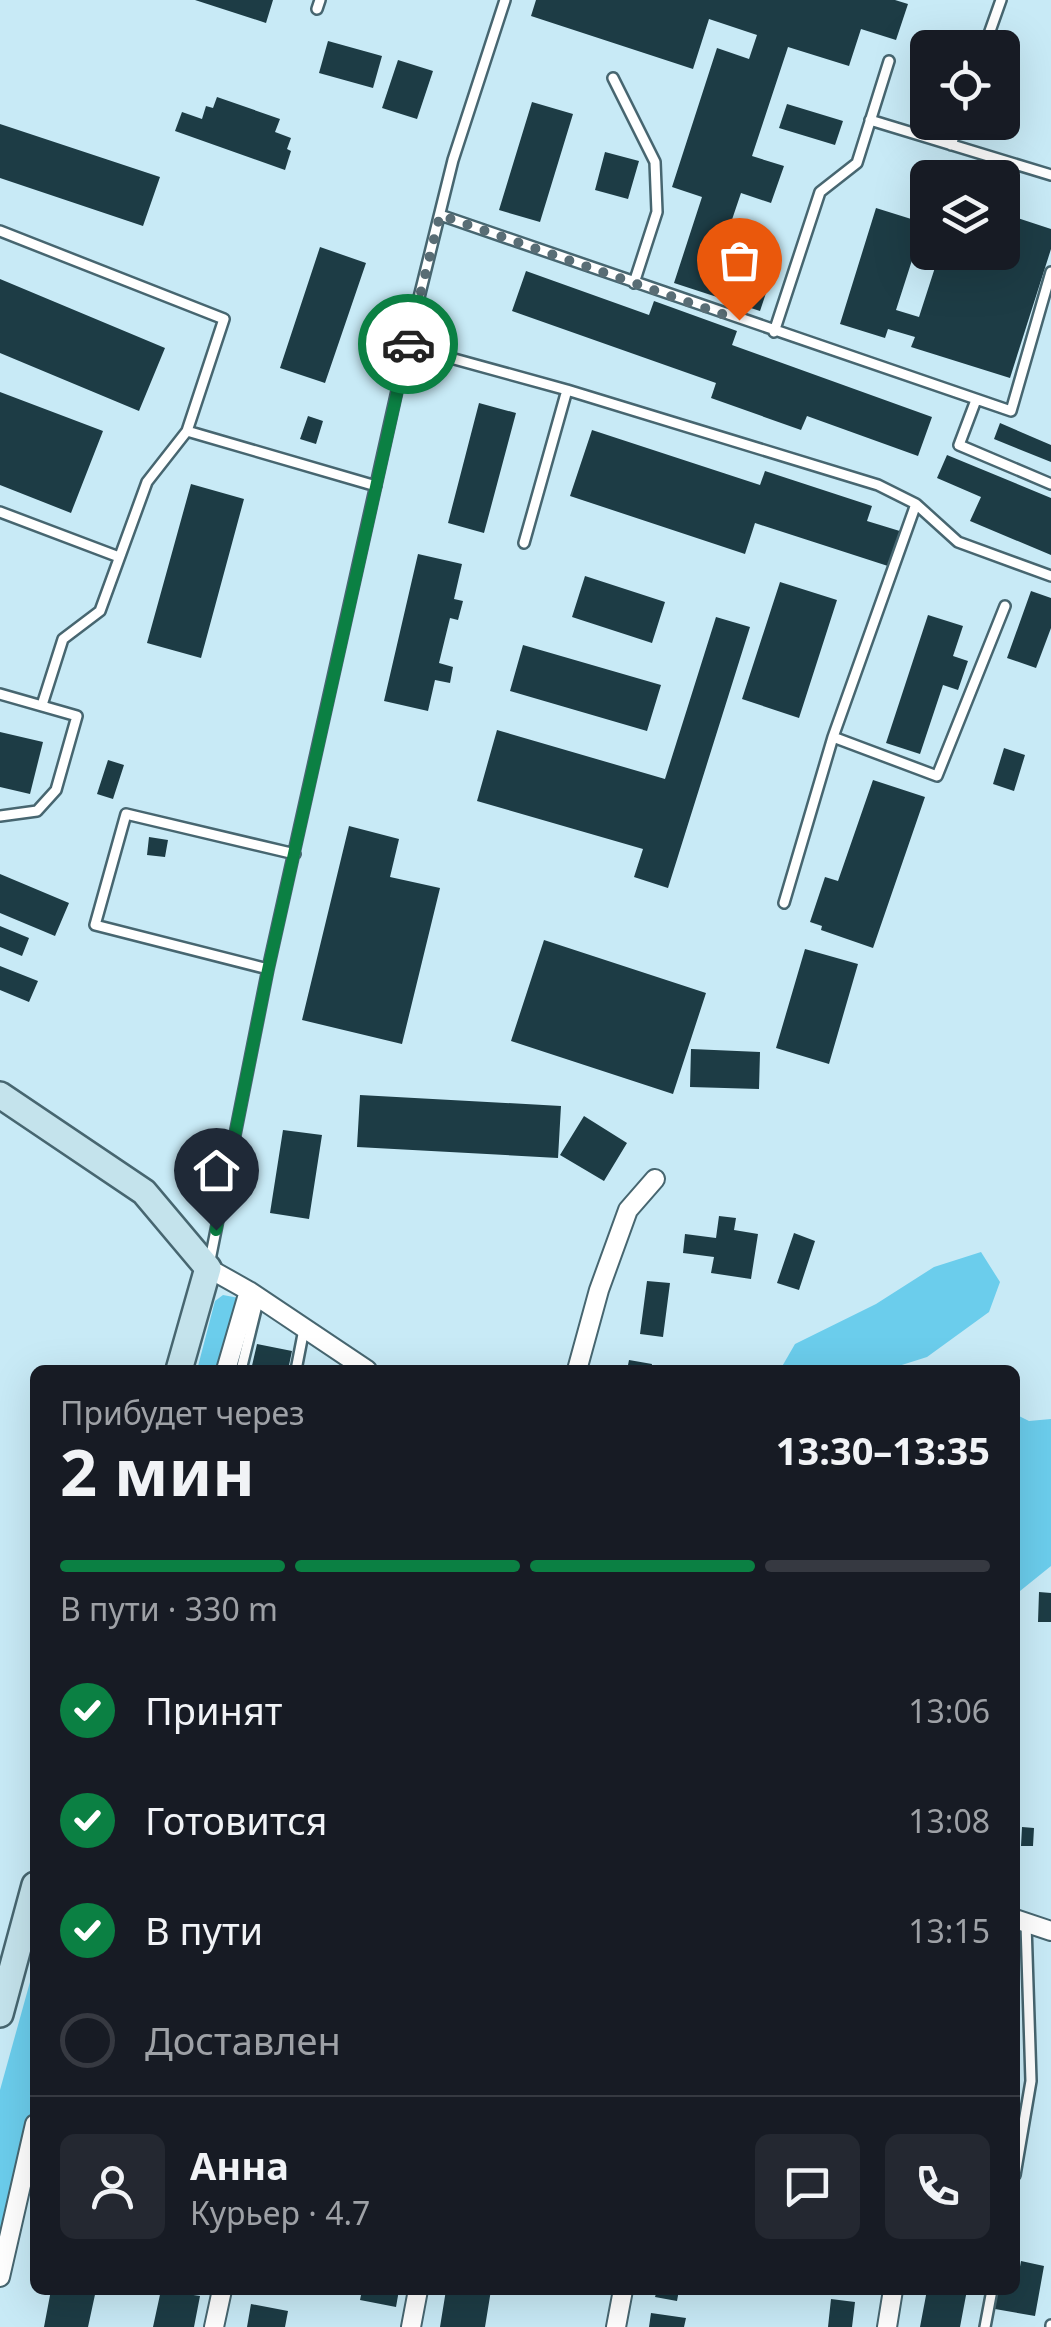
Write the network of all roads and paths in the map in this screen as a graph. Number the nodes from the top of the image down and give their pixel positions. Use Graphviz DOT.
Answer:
graph roads {
  1 [pos="505,0"];
  2 [pos="1001,0"];
  3 [pos="990,30"];
  4 [pos="889,61"];
  5 [pos="613,78"];
  6 [pos="870,120"];
  7 [pos="953,140"];
  8 [pos="951,145"];
  9 [pos="1051,176"];
  10 [pos="440,215"];
  11 [pos="0,231"];
  12 [pos="1051,272"];
  13 [pos="634,283"];
  14 [pos="774,332"];
  15 [pos="407,346"];
  16 [pos="568,390"];
  17 [pos="976,400"];
  18 [pos="186,431"];
  19 [pos="1051,484"];
  20 [pos="376,486"];
  21 [pos="916,504"];
  22 [pos="0,512"];
  23 [pos="524,543"];
  24 [pos="120,557"];
  25 [pos="1051,576"];
  26 [pos="1005,606"];
  27 [pos="0,694"];
  28 [pos="42,706"];
  29 [pos="833,737"];
  30 [pos="0,816"];
  31 [pos="295,854"];
  32 [pos="784,903"];
  33 [pos="268,970"];
  34 [pos="0,1095"];
  35 [pos="655,1179"];
  36 [pos="208,1268"];
  37 [pos="254,1294"];
  38 [pos="304,1328"];
  39 [pos="349,1364"];
  40 [pos="180,1365"];
  41 [pos="228,1365"];
  42 [pos="242,1365"];
  43 [pos="297,1365"];
  44 [pos="578,1365"];
  45 [pos="30,1903"];
  46 [pos="1020,1921"];
  47 [pos="1051,1931"];
  48 [pos="0,2014"];
  49 [pos="1020,2144"];
  50 [pos="30,2146"];
  51 [pos="0,2277"];
  52 [pos="221,2295"];
  53 [pos="417,2295"];
  54 [pos="622,2295"];
  55 [pos="892,2295"];
  56 [pos="991,2295"];
  57 [pos="214,2327"];
  58 [pos="411,2327"];
  59 [pos="616,2327"];
  60 [pos="887,2327"];
  61 [pos="984,2327"];
  1 -- 10 [label="lane"];
  2 -- 3 [label="lane"];
  4 -- 6 [label="lane"];
  5 -- 13 [label="lane"];
  6 -- 8 [label="lane"];
  6 -- 14 [label="lane"];
  7 -- 8 [label="lane"];
  8 -- 9 [label="lane"];
  10 -- 13 [label="lane"];
  10 -- 15 [label="lane"];
  11 -- 18 [label="lane"];
  12 -- 17 [label="lane"];
  13 -- 14 [label="lane"];
  14 -- 17 [label="lane"];
  15 -- 16 [label="lane"];
  15 -- 20 [label="lane"];
  16 -- 21 [label="lane"];
  16 -- 23 [label="lane"];
  17 -- 19 [label="lane"];
  18 -- 20 [label="lane"];
  18 -- 24 [label="lane"];
  20 -- 31 [label="lane"];
  21 -- 25 [label="lane"];
  21 -- 29 [label="lane"];
  22 -- 24 [label="lane"];
  24 -- 28 [label="lane"];
  26 -- 29 [label="lane"];
  27 -- 28 [label="lane"];
  28 -- 30 [label="lane"];
  29 -- 32 [label="lane"];
  31 -- 33 [label="lane"];
  31 -- 33 [label="lane"];
  33 -- 36 [label="lane"];
  34 -- 36 [label="street"];
  35 -- 44 [label="street"];
  36 -- 37 [label="street"];
  36 -- 40 [label="street"];
  37 -- 38 [label="street"];
  37 -- 41 [label="street"];
  37 -- 42 [label="lane"];
  38 -- 39 [label="street"];
  38 -- 43 [label="lane"];
  45 -- 48 [label="street"];
  46 -- 47 [label="street"];
  46 -- 49 [label="lane"];
  50 -- 51 [label="street"];
  52 -- 57 [label="street"];
  53 -- 58 [label="street"];
  54 -- 59 [label="street"];
  55 -- 60 [label="street"];
  56 -- 61 [label="lane"];
}
